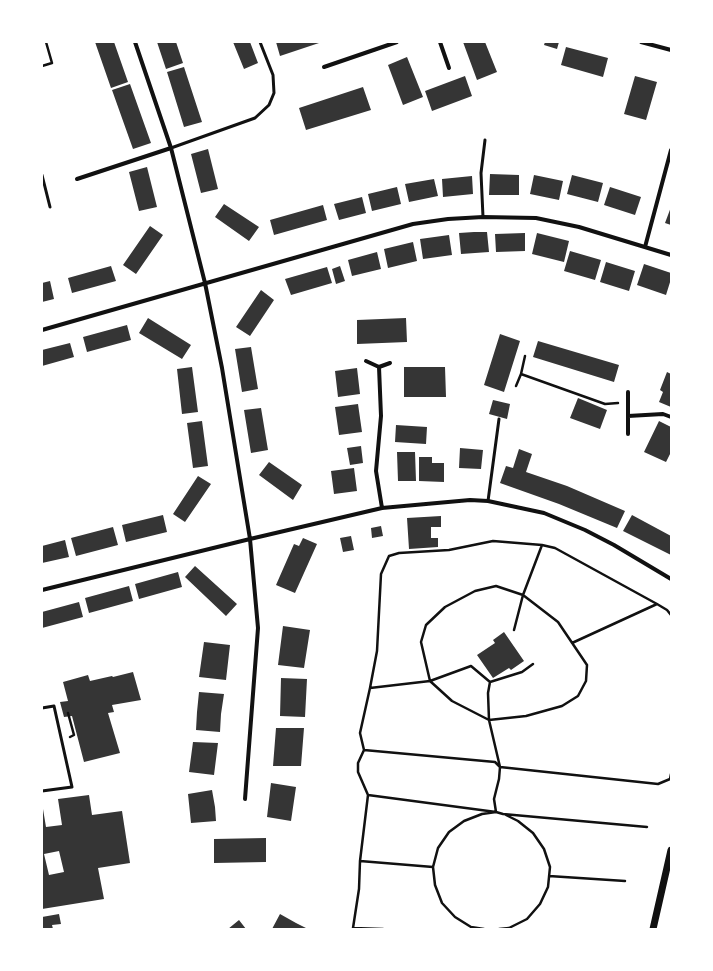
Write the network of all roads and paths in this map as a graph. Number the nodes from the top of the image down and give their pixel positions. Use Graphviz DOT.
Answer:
graph roads {
  1 [pos="46,42"];
  2 [pos="135,42"];
  3 [pos="260,42"];
  4 [pos="397,42"];
  5 [pos="440,42"];
  6 [pos="642,42"];
  7 [pos="671,50"];
  8 [pos="42,66"];
  9 [pos="324,67"];
  10 [pos="449,68"];
  11 [pos="485,140"];
  12 [pos="171,148"];
  13 [pos="671,150"];
  14 [pos="42,175"];
  15 [pos="77,179"];
  16 [pos="50,207"];
  17 [pos="483,217"];
  18 [pos="645,247"];
  19 [pos="671,256"];
  20 [pos="205,283"];
  21 [pos="42,330"];
  22 [pos="525,356"];
  23 [pos="366,361"];
  24 [pos="390,363"];
  25 [pos="379,367"];
  26 [pos="521,374"];
  27 [pos="516,386"];
  28 [pos="628,392"];
  29 [pos="628,404"];
  30 [pos="628,416"];
  31 [pos="671,417"];
  32 [pos="499,419"];
  33 [pos="628,434"];
  34 [pos="488,501"];
  35 [pos="382,508"];
  36 [pos="250,539"];
  37 [pos="542,545"];
  38 [pos="671,579"];
  39 [pos="42,590"];
  40 [pos="523,595"];
  41 [pos="658,604"];
  42 [pos="671,615"];
  43 [pos="514,630"];
  44 [pos="572,643"];
  45 [pos="534,664"];
  46 [pos="430,681"];
  47 [pos="490,682"];
  48 [pos="370,688"];
  49 [pos="42,708"];
  50 [pos="489,720"];
  51 [pos="364,750"];
  52 [pos="500,767"];
  53 [pos="671,774"];
  54 [pos="42,791"];
  55 [pos="368,795"];
  56 [pos="245,800"];
  57 [pos="496,812"];
  58 [pos="503,814"];
  59 [pos="648,826"];
  60 [pos="671,850"];
  61 [pos="360,861"];
  62 [pos="434,866"];
  63 [pos="669,867"];
  64 [pos="549,876"];
  65 [pos="625,882"];
  66 [pos="383,929"];
  67 [pos="484,929"];
  68 [pos="499,929"];
  69 [pos="653,929"];
  1 -- 8 [label="path"];
  2 -- 12 [label="street"];
  3 -- 12 [label="lane"];
  4 -- 9 [label="street"];
  5 -- 10 [label="street"];
  6 -- 7 [label="street"];
  11 -- 17 [label="lane"];
  12 -- 15 [label="street"];
  12 -- 20 [label="street"];
  13 -- 18 [label="street"];
  14 -- 16 [label="lane"];
  17 -- 18 [label="street"];
  17 -- 20 [label="street"];
  18 -- 19 [label="street"];
  20 -- 21 [label="street"];
  20 -- 36 [label="street"];
  22 -- 26 [label="path"];
  23 -- 25 [label="street"];
  24 -- 25 [label="street"];
  25 -- 35 [label="street"];
  26 -- 27 [label="path"];
  26 -- 29 [label="path"];
  28 -- 29 [label="street"];
  29 -- 30 [label="street"];
  30 -- 31 [label="street"];
  30 -- 33 [label="street"];
  32 -- 34 [label="lane"];
  34 -- 35 [label="street"];
  34 -- 38 [label="street"];
  35 -- 36 [label="street"];
  36 -- 39 [label="street"];
  36 -- 56 [label="street"];
  37 -- 40 [label="path"];
  37 -- 41 [label="path"];
  37 -- 48 [label="path"];
  40 -- 43 [label="path"];
  40 -- 44 [label="path"];
  40 -- 46 [label="path"];
  41 -- 42 [label="path"];
  41 -- 44 [label="path"];
  44 -- 50 [label="path"];
  45 -- 47 [label="path"];
  46 -- 47 [label="path"];
  46 -- 48 [label="path"];
  46 -- 50 [label="path"];
  47 -- 50 [label="path"];
  48 -- 51 [label="path"];
  49 -- 54 [label="lane"];
  50 -- 52 [label="path"];
  51 -- 52 [label="path"];
  51 -- 55 [label="path"];
  52 -- 53 [label="path"];
  52 -- 57 [label="path"];
  55 -- 57 [label="path"];
  55 -- 61 [label="path"];
  57 -- 58 [label="path"];
  57 -- 62 [label="path"];
  58 -- 59 [label="path"];
  58 -- 64 [label="path"];
  60 -- 63 [label="street"];
  61 -- 62 [label="path"];
  61 -- 66 [label="path"];
  62 -- 67 [label="path"];
  63 -- 69 [label="street"];
  64 -- 65 [label="path"];
  64 -- 68 [label="path"];
}
